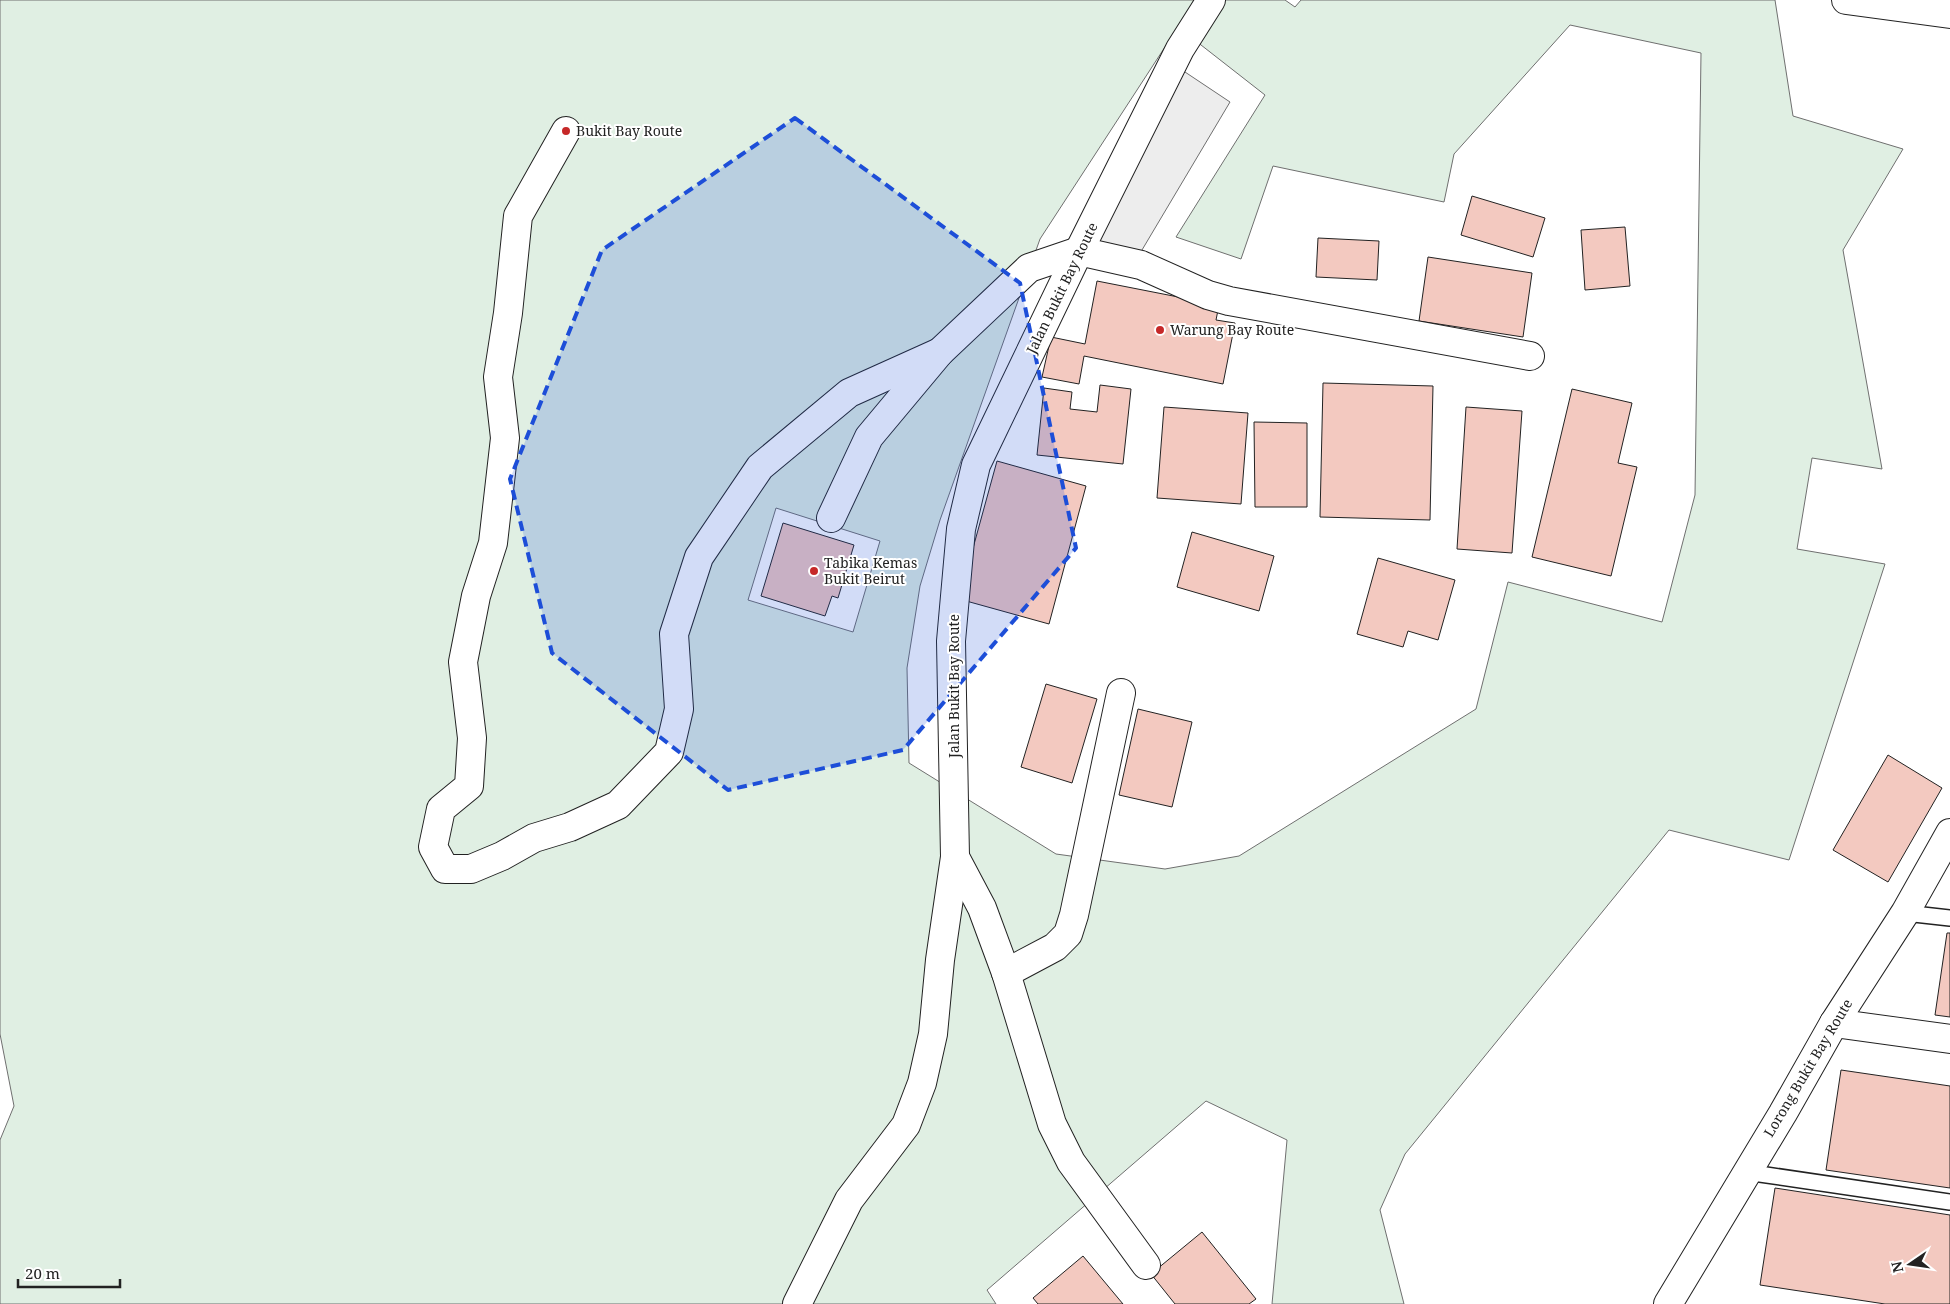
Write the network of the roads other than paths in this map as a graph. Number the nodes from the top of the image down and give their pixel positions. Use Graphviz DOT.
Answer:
graph roads {
  1 [pos="1211,0"];
  2 [pos="1846,0"];
  3 [pos="1950,14"];
  4 [pos="566,130"];
  5 [pos="1079,251"];
  6 [pos="940,352"];
  7 [pos="1530,356"];
  8 [pos="831,518"];
  9 [pos="1121,693"];
  10 [pos="1950,833"];
  11 [pos="955,857"];
  12 [pos="1905,912"];
  13 [pos="1950,918"];
  14 [pos="1006,973"];
  15 [pos="1834,1022"];
  16 [pos="1950,1039"];
  17 [pos="1746,1172"];
  18 [pos="1950,1202"];
  19 [pos="1146,1265"];
  20 [pos="797,1304"];
  21 [pos="1668,1304"];
  1 -- 5 [label="street, Jalan Bukit Bay Route"];
  2 -- 3 [label="street"];
  4 -- 6 [label="street"];
  5 -- 6 [label="street"];
  5 -- 7 [label="street"];
  5 -- 11 [label="street, Jalan Bukit Bay Route"];
  6 -- 8 [label="street"];
  9 -- 14 [label="street"];
  10 -- 12 [label="street, Lorong Bukit Bay Route"];
  11 -- 14 [label="street"];
  11 -- 20 [label="street, Jalan Bukit Bay Route"];
  12 -- 13 [label="lane"];
  12 -- 15 [label="street, Lorong Bukit Bay Route"];
  14 -- 19 [label="street"];
  15 -- 16 [label="street"];
  15 -- 17 [label="street, Lorong Bukit Bay Route"];
  17 -- 18 [label="lane"];
  17 -- 21 [label="street, Lorong Bukit Bay Route"];
}
